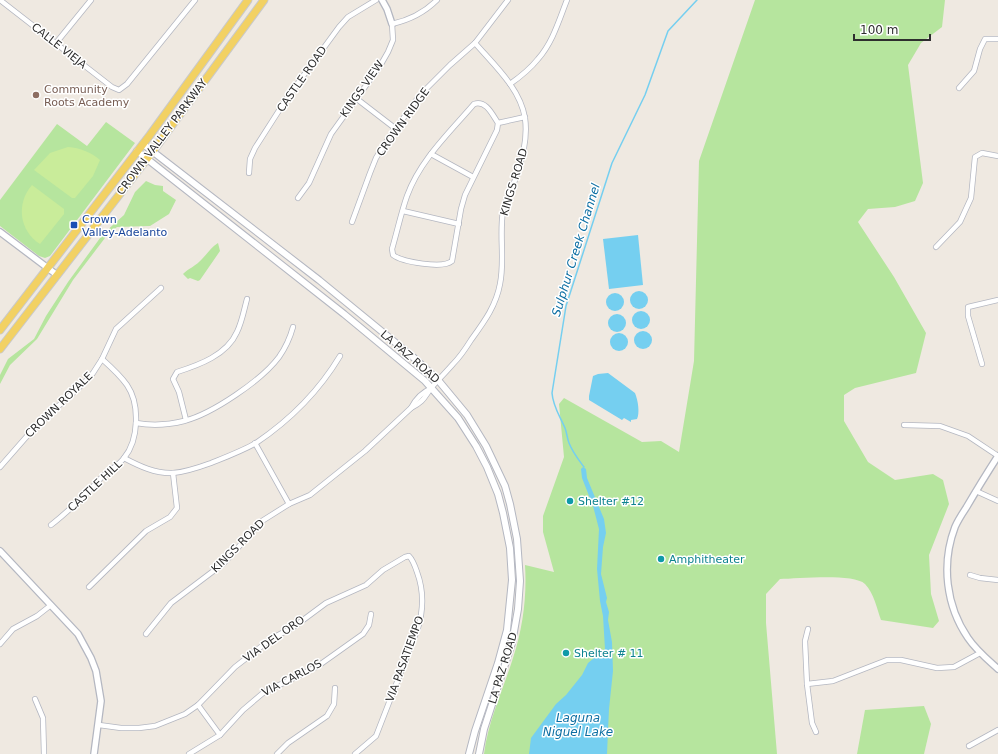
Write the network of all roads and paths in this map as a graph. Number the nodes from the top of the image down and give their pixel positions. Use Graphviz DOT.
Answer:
graph roads {
  1 [pos="0,0"];
  2 [pos="91,0"];
  3 [pos="195,0"];
  4 [pos="248,0"];
  5 [pos="264,0"];
  6 [pos="376,0"];
  7 [pos="382,0"];
  8 [pos="438,0"];
  9 [pos="508,0"];
  10 [pos="567,0"];
  11 [pos="392,24"];
  12 [pos="998,39"];
  13 [pos="56,43"];
  14 [pos="475,44"];
  15 [pos="510,84"];
  16 [pos="959,88"];
  17 [pos="357,99"];
  18 [pos="525,118"];
  19 [pos="498,123"];
  20 [pos="396,129"];
  21 [pos="143,144"];
  22 [pos="137,151"];
  23 [pos="153,151"];
  24 [pos="431,154"];
  25 [pos="998,156"];
  26 [pos="146,159"];
  27 [pos="249,173"];
  28 [pos="473,177"];
  29 [pos="298,198"];
  30 [pos="403,211"];
  31 [pos="352,222"];
  32 [pos="459,224"];
  33 [pos="0,232"];
  34 [pos="936,247"];
  35 [pos="48,268"];
  36 [pos="57,275"];
  37 [pos="161,288"];
  38 [pos="247,299"];
  39 [pos="998,300"];
  40 [pos="293,327"];
  41 [pos="0,330"];
  42 [pos="0,349"];
  43 [pos="340,356"];
  44 [pos="102,359"];
  45 [pos="982,364"];
  46 [pos="438,380"];
  47 [pos="432,388"];
  48 [pos="186,420"];
  49 [pos="136,423"];
  50 [pos="904,425"];
  51 [pos="255,443"];
  52 [pos="998,456"];
  53 [pos="124,458"];
  54 [pos="0,467"];
  55 [pos="173,473"];
  56 [pos="495,485"];
  57 [pos="505,486"];
  58 [pos="976,491"];
  59 [pos="998,501"];
  60 [pos="290,504"];
  61 [pos="51,525"];
  62 [pos="0,551"];
  63 [pos="409,556"];
  64 [pos="970,575"];
  65 [pos="998,580"];
  66 [pos="89,587"];
  67 [pos="51,605"];
  68 [pos="370,614"];
  69 [pos="808,628"];
  70 [pos="146,634"];
  71 [pos="0,644"];
  72 [pos="980,653"];
  73 [pos="998,669"];
  74 [pos="807,684"];
  75 [pos="335,688"];
  76 [pos="35,699"];
  77 [pos="198,705"];
  78 [pos="99,725"];
  79 [pos="998,730"];
  80 [pos="816,732"];
  81 [pos="220,735"];
  82 [pos="969,746"];
  83 [pos="44,754"];
  84 [pos="94,754"];
  85 [pos="189,754"];
  86 [pos="277,754"];
  87 [pos="355,754"];
  88 [pos="470,754"];
  89 [pos="480,754"];
  1 -- 13 [label="street, CALLE VIEJA"];
  2 -- 13 [label="street"];
  3 -- 13 [label="street, CALLE VIEJA"];
  4 -- 21 [label="main road, CROWN VALLEY PARKWAY"];
  5 -- 23 [label="main road, CROWN VALLEY PARKWAY"];
  6 -- 27 [label="street, CASTLE ROAD"];
  7 -- 11 [label="street"];
  8 -- 11 [label="street"];
  9 -- 14 [label="street, CROWN RIDGE"];
  10 -- 15 [label="street"];
  11 -- 17 [label="street, KINGS VIEW"];
  12 -- 16 [label="street"];
  14 -- 15 [label="street, KINGS ROAD"];
  14 -- 20 [label="street, CROWN RIDGE"];
  15 -- 18 [label="street, KINGS ROAD"];
  17 -- 20 [label="street"];
  17 -- 29 [label="street, KINGS VIEW"];
  18 -- 19 [label="street"];
  18 -- 46 [label="street, KINGS ROAD"];
  19 -- 24 [label="street"];
  19 -- 28 [label="street"];
  20 -- 31 [label="street, CROWN RIDGE"];
  21 -- 22 [label="main road, CROWN VALLEY PARKWAY"];
  21 -- 23 [label="main road, LA PAZ ROAD"];
  22 -- 26 [label="main road, LA PAZ ROAD"];
  22 -- 35 [label="main road, CROWN VALLEY PARKWAY"];
  23 -- 26 [label="main road, CROWN VALLEY PARKWAY"];
  23 -- 46 [label="main road, LA PAZ ROAD"];
  24 -- 28 [label="street"];
  24 -- 30 [label="street"];
  25 -- 34 [label="street"];
  26 -- 36 [label="main road, CROWN VALLEY PARKWAY"];
  26 -- 47 [label="main road, LA PAZ ROAD"];
  28 -- 32 [label="street"];
  30 -- 32 [label="street"];
  30 -- 32 [label="street"];
  33 -- 35 [label="street"];
  35 -- 36 [label="street"];
  35 -- 41 [label="main road, CROWN VALLEY PARKWAY"];
  36 -- 42 [label="main road, CROWN VALLEY PARKWAY"];
  37 -- 44 [label="street, CROWN ROYALE"];
  38 -- 48 [label="street"];
  39 -- 45 [label="street"];
  40 -- 48 [label="street"];
  43 -- 51 [label="street"];
  44 -- 49 [label="street, CASTLE HILL"];
  44 -- 54 [label="street, CROWN ROYALE"];
  46 -- 47 [label="street, KINGS ROAD"];
  46 -- 57 [label="main road, LA PAZ ROAD"];
  47 -- 56 [label="main road, LA PAZ ROAD"];
  47 -- 60 [label="street, KINGS ROAD"];
  48 -- 49 [label="street"];
  49 -- 53 [label="street, CASTLE HILL"];
  50 -- 52 [label="street"];
  51 -- 55 [label="street"];
  51 -- 60 [label="street"];
  52 -- 58 [label="street"];
  53 -- 55 [label="street"];
  53 -- 61 [label="street, CASTLE HILL"];
  55 -- 66 [label="street"];
  56 -- 57 [label="main road"];
  56 -- 88 [label="main road, LA PAZ ROAD"];
  57 -- 89 [label="main road, LA PAZ ROAD"];
  58 -- 59 [label="street"];
  58 -- 72 [label="street"];
  60 -- 70 [label="street, KINGS ROAD"];
  62 -- 67 [label="street"];
  63 -- 77 [label="street, VIA DEL ORO"];
  63 -- 87 [label="street, VIA PASATIEMPO"];
  64 -- 65 [label="street"];
  67 -- 71 [label="street"];
  67 -- 78 [label="street"];
  68 -- 81 [label="street, VIA CARLOS"];
  69 -- 74 [label="street"];
  72 -- 73 [label="street"];
  72 -- 74 [label="street"];
  74 -- 80 [label="street"];
  75 -- 86 [label="street"];
  76 -- 83 [label="street"];
  77 -- 78 [label="street, VIA DEL ORO"];
  77 -- 81 [label="street"];
  78 -- 84 [label="street"];
  79 -- 82 [label="street"];
  81 -- 85 [label="street, VIA CARLOS"];
}
